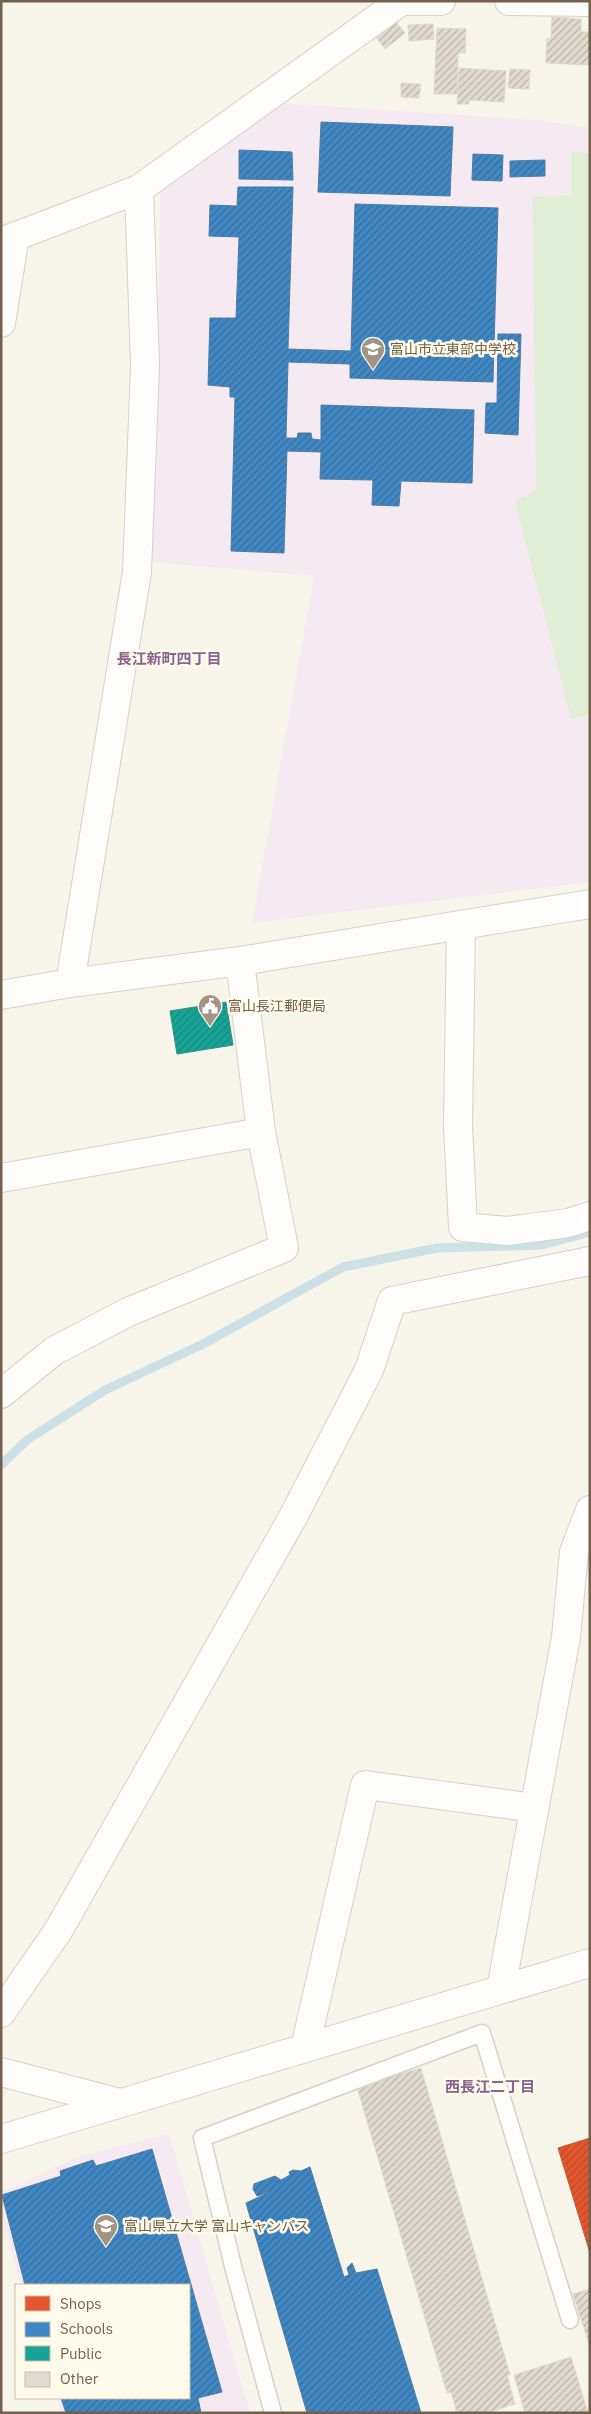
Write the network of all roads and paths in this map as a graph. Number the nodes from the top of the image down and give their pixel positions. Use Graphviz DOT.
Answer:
graph roads {
  1 [pos="441,1"];
  2 [pos="509,1"];
  3 [pos="399,2"];
  4 [pos="590,2"];
  5 [pos="139,190"];
  6 [pos="8,239"];
  7 [pos="1,323"];
  8 [pos="590,904"];
  9 [pos="461,925"];
  10 [pos="240,961"];
  11 [pos="70,983"];
  12 [pos="1,995"];
  13 [pos="260,1132"];
  14 [pos="1,1178"];
  15 [pos="590,1216"];
  16 [pos="590,1261"];
  17 [pos="1,1394"];
  18 [pos="590,1510"];
  19 [pos="534,1808"];
  20 [pos="590,1963"];
  21 [pos="501,1989"];
  22 [pos="1,2013"];
  23 [pos="305,2048"];
  24 [pos="1,2072"];
  25 [pos="120,2103"];
  26 [pos="1,2139"];
  27 [pos="570,2320"];
  28 [pos="273,2413"];
  1 -- 3 [label="street"];
  2 -- 4 [label="street"];
  3 -- 5 [label="street"];
  5 -- 6 [label="street"];
  5 -- 11 [label="street"];
  6 -- 7 [label="street"];
  8 -- 9 [label="street"];
  9 -- 10 [label="street"];
  9 -- 15 [label="street"];
  10 -- 11 [label="street"];
  10 -- 13 [label="street"];
  11 -- 12 [label="street"];
  13 -- 14 [label="street"];
  13 -- 17 [label="street"];
  16 -- 22 [label="street"];
  18 -- 19 [label="street"];
  19 -- 21 [label="street"];
  19 -- 23 [label="street"];
  20 -- 21 [label="street"];
  21 -- 23 [label="street"];
  23 -- 25 [label="street"];
  24 -- 25 [label="street"];
  25 -- 26 [label="street"];
  27 -- 28 [label="lane"];
}
